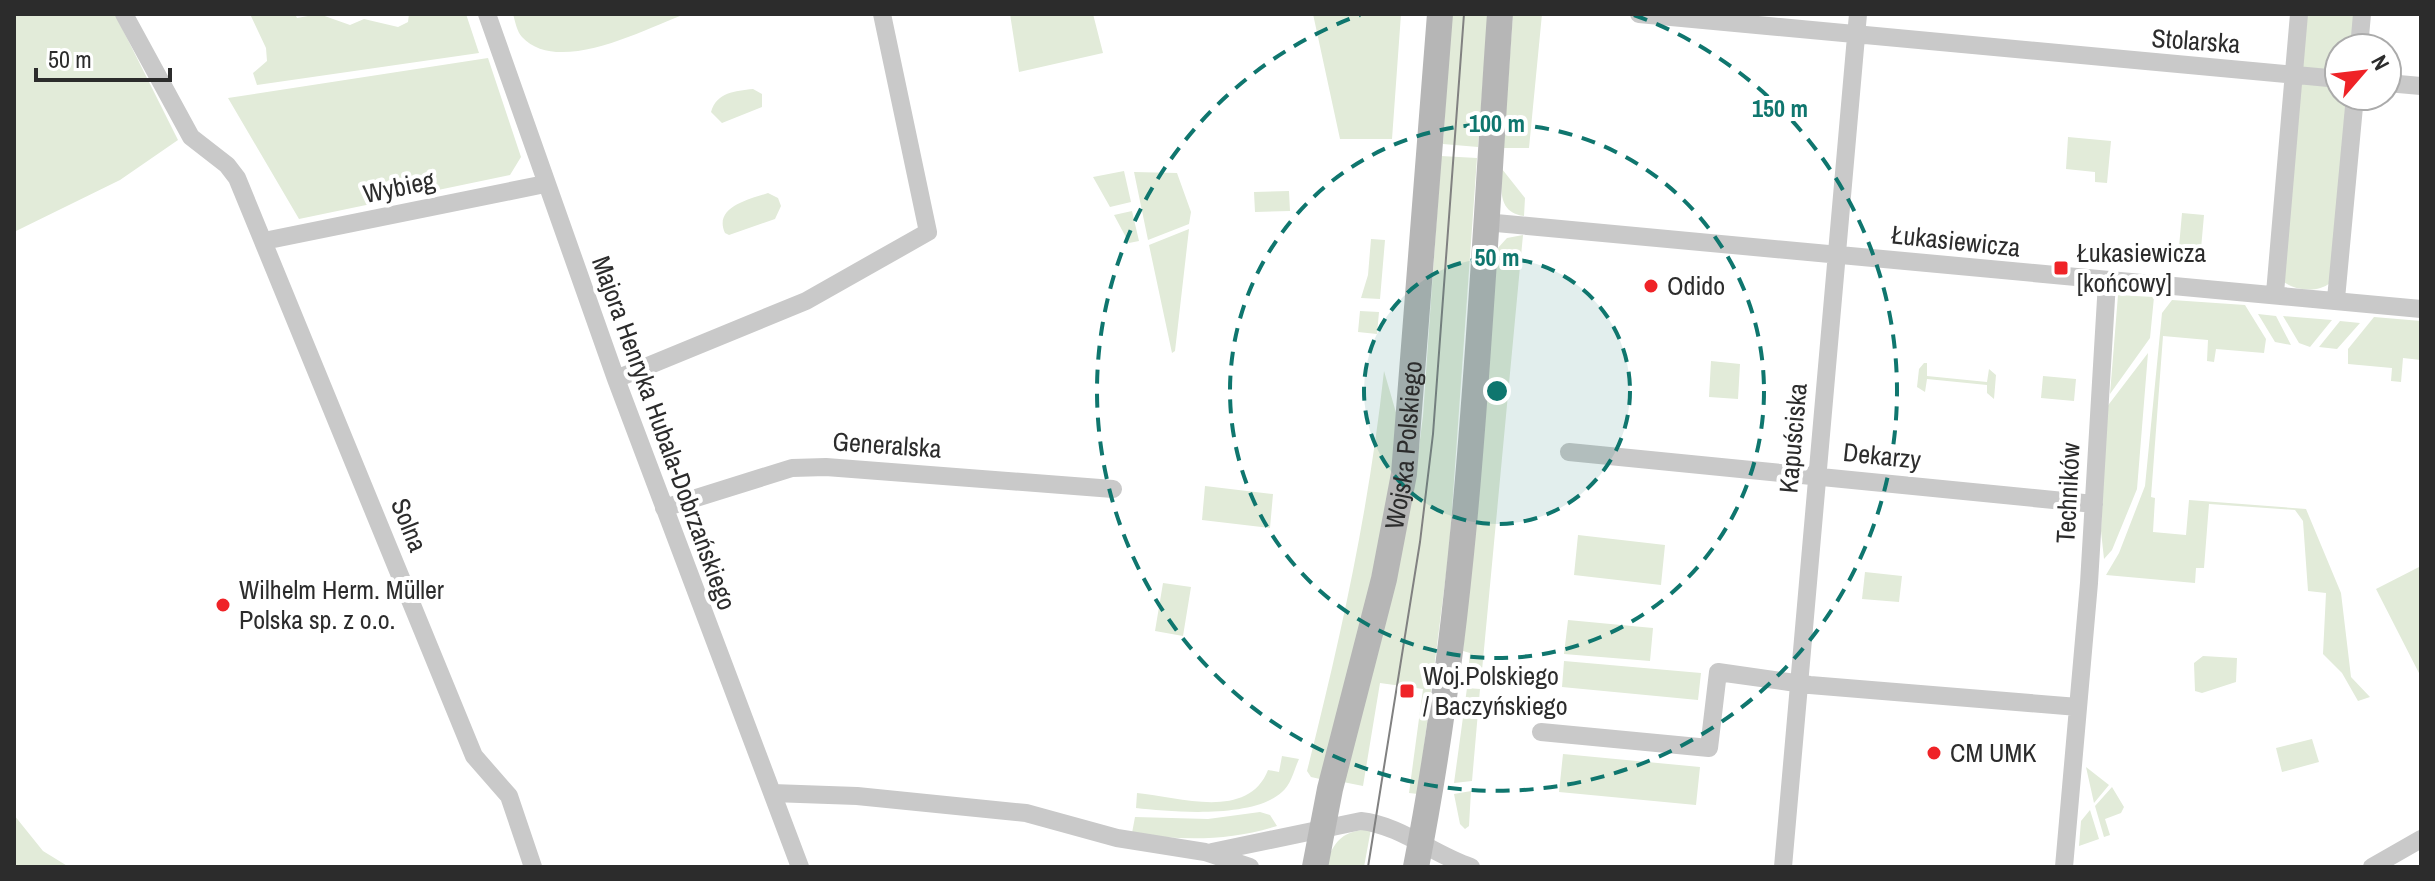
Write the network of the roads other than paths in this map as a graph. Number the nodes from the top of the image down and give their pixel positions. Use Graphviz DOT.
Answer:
graph roads {
  1 [pos="124,14"];
  2 [pos="487,14"];
  3 [pos="882,14"];
  4 [pos="1440,14"];
  5 [pos="1500,14"];
  6 [pos="1639,14"];
  7 [pos="1858,14"];
  8 [pos="2299,14"];
  9 [pos="1856,33"];
  10 [pos="2294,75"];
  11 [pos="2323,78"];
  12 [pos="2354,112"];
  13 [pos="545,184"];
  14 [pos="1485,222"];
  15 [pos="264,241"];
  16 [pos="1837,255"];
  17 [pos="2107,282"];
  18 [pos="2275,293"];
  19 [pos="2336,299"];
  20 [pos="2421,309"];
  21 [pos="616,379"];
  22 [pos="1569,452"];
  23 [pos="1815,474"];
  24 [pos="1113,489"];
  25 [pos="2094,504"];
  26 [pos="664,508"];
  27 [pos="1798,684"];
  28 [pos="2078,707"];
  29 [pos="1541,732"];
  30 [pos="772,793"];
  31 [pos="1321,828"];
  32 [pos="2421,839"];
  33 [pos="1205,852"];
  34 [pos="1418,856"];
  35 [pos="533,867"];
  36 [pos="800,867"];
  37 [pos="1250,867"];
  38 [pos="1315,867"];
  39 [pos="1471,867"];
  40 [pos="1783,867"];
  41 [pos="2064,867"];
  42 [pos="2372,867"];
  1 -- 15 [label="street, Solna"];
  2 -- 13 [label="street, Majora Henryka Hubala-Dobrzańskiego"];
  3 -- 21 [label="street"];
  4 -- 31 [label="street, Wojska Polskiego"];
  5 -- 14 [label="street"];
  6 -- 9 [label="street, Stolarska"];
  7 -- 9 [label="street, Kapuściska"];
  8 -- 10 [label="street"];
  9 -- 10 [label="street, Stolarska"];
  9 -- 16 [label="street, Kapuściska"];
  10 -- 11 [label="street, Stolarska"];
  10 -- 18 [label="street"];
  12 -- 19 [label="street"];
  13 -- 15 [label="street, Wybieg"];
  13 -- 21 [label="street, Majora Henryka Hubala-Dobrzańskiego"];
  14 -- 16 [label="street, Łukasiewicza"];
  14 -- 34 [label="street"];
  15 -- 35 [label="street, Solna"];
  16 -- 17 [label="street, Łukasiewicza"];
  16 -- 23 [label="street, Kapuściska"];
  17 -- 18 [label="street, Łukasiewicza"];
  17 -- 25 [label="street, Techników"];
  18 -- 19 [label="street, Łukasiewicza"];
  19 -- 20 [label="street, Łukasiewicza"];
  21 -- 26 [label="street, Majora Henryka Hubala-Dobrzańskiego"];
  22 -- 23 [label="street, Dekarzy"];
  23 -- 25 [label="street, Dekarzy"];
  23 -- 27 [label="street, Kapuściska"];
  24 -- 26 [label="street, Generalska"];
  25 -- 28 [label="street, Techników"];
  26 -- 30 [label="street, Majora Henryka Hubala-Dobrzańskiego"];
  27 -- 28 [label="street"];
  27 -- 29 [label="street"];
  27 -- 40 [label="street, Kapuściska"];
  28 -- 41 [label="street, Techników"];
  30 -- 33 [label="street"];
  30 -- 36 [label="street, Majora Henryka Hubala-Dobrzańskiego"];
  31 -- 33 [label="street"];
  31 -- 34 [label="street"];
  31 -- 38 [label="street, Wojska Polskiego"];
  32 -- 42 [label="street"];
  33 -- 37 [label="street"];
  34 -- 39 [label="street"];
}
